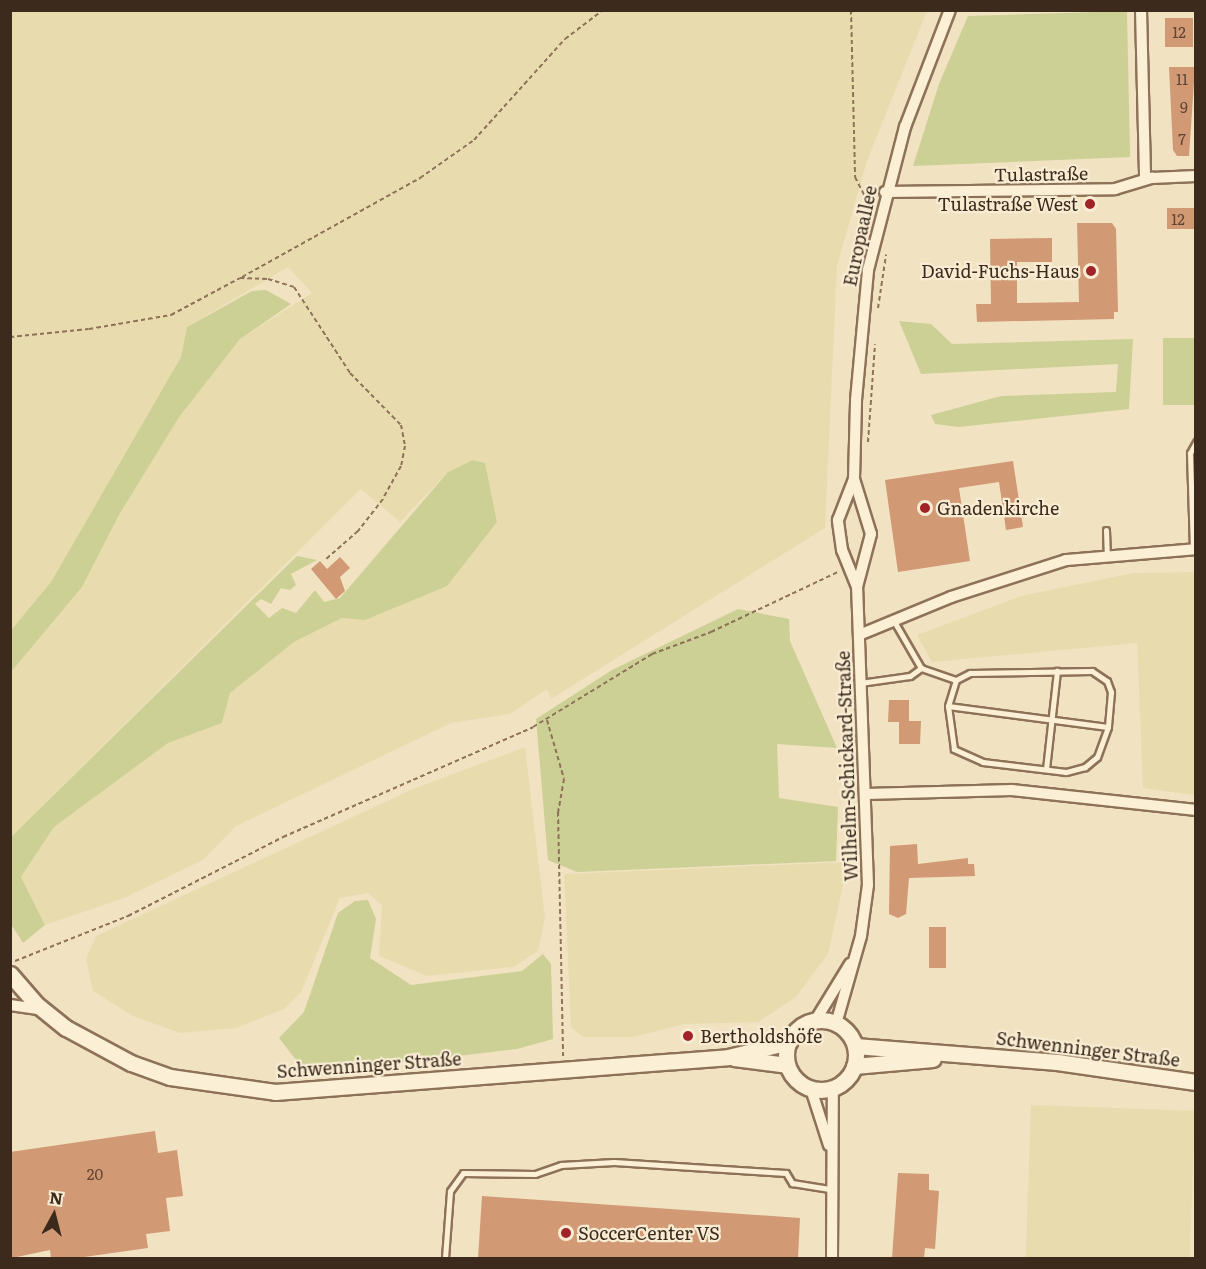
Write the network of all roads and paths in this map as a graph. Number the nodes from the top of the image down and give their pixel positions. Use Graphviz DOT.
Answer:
graph roads {
  1 [pos="603,10"];
  2 [pos="850,10"];
  3 [pos="950,10"];
  4 [pos="1141,10"];
  5 [pos="1196,176"];
  6 [pos="1145,179"];
  7 [pos="885,192"];
  8 [pos="887,249"];
  9 [pos="240,278"];
  10 [pos="877,315"];
  11 [pos="875,336"];
  12 [pos="10,337"];
  13 [pos="1196,442"];
  14 [pos="864,449"];
  15 [pos="854,479"];
  16 [pos="1106,530"];
  17 [pos="1194,549"];
  18 [pos="1107,554"];
  19 [pos="325,560"];
  20 [pos="849,567"];
  21 [pos="857,587"];
  22 [pos="895,623"];
  23 [pos="859,635"];
  24 [pos="921,668"];
  25 [pos="1057,671"];
  26 [pos="956,680"];
  27 [pos="860,683"];
  28 [pos="948,706"];
  29 [pos="1052,719"];
  30 [pos="547,720"];
  31 [pos="1108,727"];
  32 [pos="1046,769"];
  33 [pos="866,794"];
  34 [pos="1196,810"];
  35 [pos="851,960"];
  36 [pos="10,963"];
  37 [pos="10,974"];
  38 [pos="10,1005"];
  39 [pos="43,1010"];
  40 [pos="815,1021"];
  41 [pos="836,1024"];
  42 [pos="789,1042"];
  43 [pos="855,1046"];
  44 [pos="975,1056"];
  45 [pos="728,1057"];
  46 [pos="787,1065"];
  47 [pos="854,1066"];
  48 [pos="563,1068"];
  49 [pos="1196,1082"];
  50 [pos="833,1088"];
  51 [pos="811,1089"];
  52 [pos="831,1151"];
  53 [pos="830,1189"];
  54 [pos="445,1258"];
  55 [pos="831,1258"];
  1 -- 9 [label="path"];
  2 -- 7 [label="path"];
  3 -- 7 [label="street, Europaallee"];
  4 -- 6 [label="street"];
  5 -- 6 [label="street, Tulastraße"];
  6 -- 7 [label="street, Tulastraße"];
  7 -- 15 [label="street, Europaallee"];
  8 -- 10 [label="path"];
  9 -- 12 [label="path"];
  9 -- 19 [label="path"];
  11 -- 14 [label="path"];
  13 -- 17 [label="lane"];
  15 -- 20 [label="street, Europaallee"];
  15 -- 21 [label="street, Europaallee"];
  16 -- 18 [label="lane"];
  17 -- 18 [label="street, Wilhelm-Schickard-Straße"];
  18 -- 22 [label="street, Wilhelm-Schickard-Straße"];
  20 -- 21 [label="street, Europaallee"];
  20 -- 30 [label="path"];
  21 -- 23 [label="street, Europaallee"];
  22 -- 23 [label="street, Wilhelm-Schickard-Straße"];
  22 -- 24 [label="lane"];
  23 -- 27 [label="street, Wilhelm-Schickard-Straße"];
  24 -- 26 [label="lane"];
  24 -- 27 [label="lane"];
  25 -- 26 [label="lane"];
  25 -- 29 [label="lane"];
  25 -- 31 [label="lane"];
  26 -- 28 [label="lane"];
  27 -- 33 [label="street, Wilhelm-Schickard-Straße"];
  28 -- 29 [label="lane"];
  28 -- 32 [label="lane"];
  29 -- 31 [label="lane"];
  29 -- 32 [label="lane"];
  30 -- 36 [label="path"];
  30 -- 48 [label="path"];
  31 -- 32 [label="lane"];
  33 -- 34 [label="street"];
  33 -- 35 [label="street, Wilhelm-Schickard-Straße"];
  35 -- 40 [label="street"];
  35 -- 41 [label="street"];
  37 -- 39 [label="main road, Schwenninger Straße"];
  38 -- 39 [label="street"];
  39 -- 48 [label="main road, Schwenninger Straße"];
  40 -- 41 [label="main road"];
  40 -- 42 [label="main road"];
  41 -- 43 [label="main road"];
  42 -- 45 [label="main road, Schwenninger Straße"];
  42 -- 46 [label="main road"];
  43 -- 44 [label="main road, Schwenninger Straße"];
  43 -- 47 [label="main road"];
  44 -- 47 [label="main road, Schwenninger Straße"];
  44 -- 49 [label="main road, Schwenninger Straße"];
  45 -- 46 [label="main road, Schwenninger Straße"];
  45 -- 48 [label="main road, Schwenninger Straße"];
  46 -- 51 [label="main road"];
  47 -- 50 [label="main road"];
  50 -- 51 [label="main road"];
  50 -- 52 [label="street"];
  51 -- 52 [label="street"];
  52 -- 53 [label="street"];
  53 -- 54 [label="lane"];
  53 -- 55 [label="street"];
}
